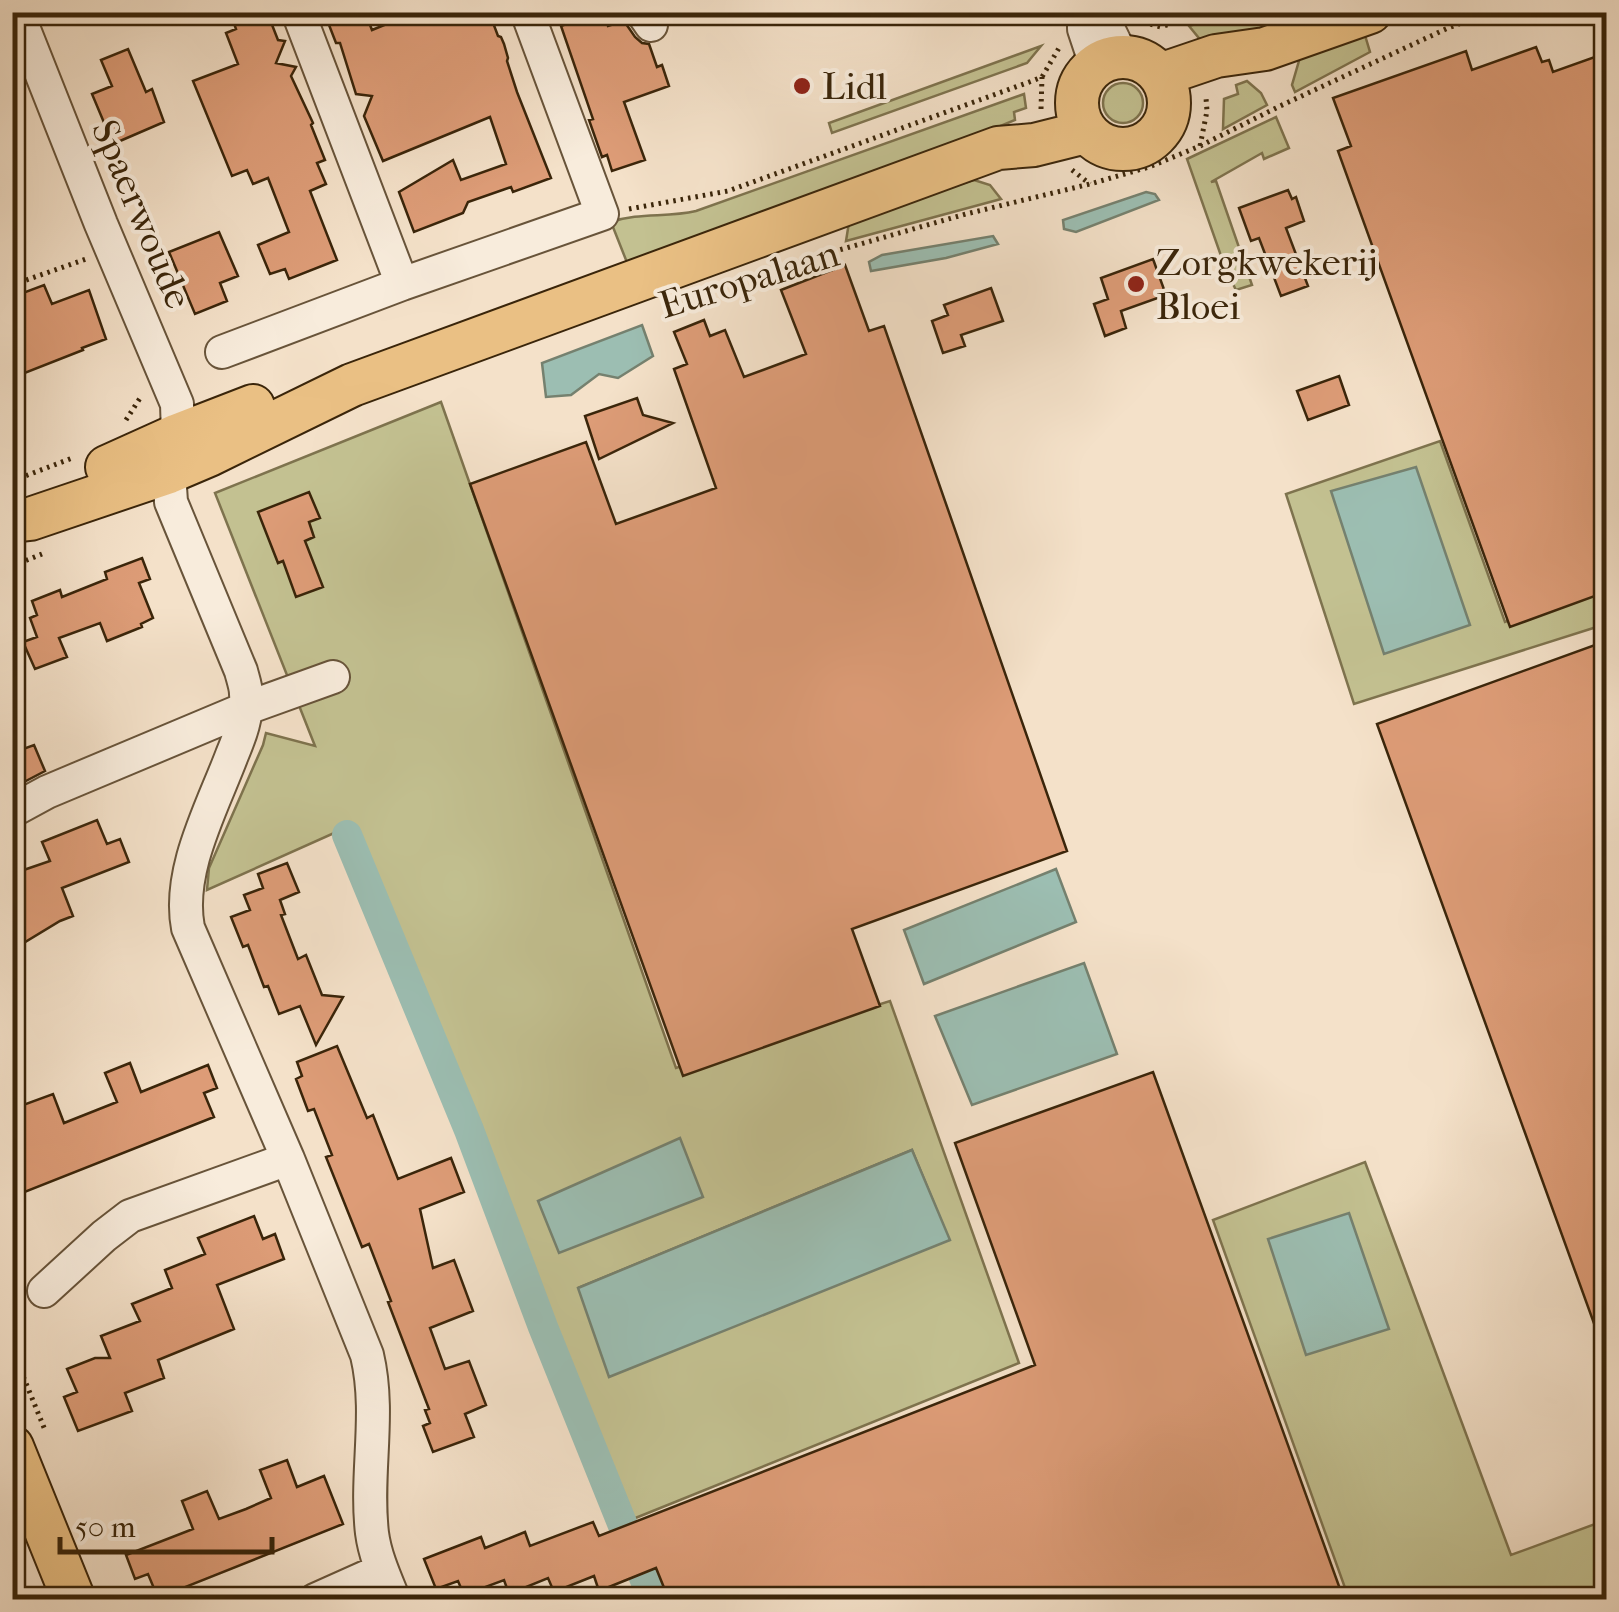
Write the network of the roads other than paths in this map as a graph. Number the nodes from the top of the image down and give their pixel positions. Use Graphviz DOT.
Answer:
graph roads {
  1 [pos="18,12"];
  2 [pos="298,12"];
  3 [pos="530,13"];
  4 [pos="1361,14"];
  5 [pos="1108,60"];
  6 [pos="402,284"];
  7 [pos="222,352"];
  8 [pos="174,452"];
  9 [pos="12,519"];
  10 [pos="333,678"];
  11 [pos="246,708"];
  12 [pos="12,811"];
  13 [pos="288,1159"];
  14 [pos="44,1291"];
  15 [pos="12,1447"];
  16 [pos="388,1585"];
  17 [pos="74,1600"];
  18 [pos="316,1600"];
  1 -- 8 [label="street, Spaerwoude"];
  2 -- 6 [label="street"];
  3 -- 6 [label="street"];
  4 -- 5 [label="main road, Europalaan"];
  5 -- 8 [label="main road, Europalaan"];
  6 -- 7 [label="street"];
  8 -- 9 [label="main road, Europalaan"];
  8 -- 11 [label="street, Spaerwoude"];
  10 -- 11 [label="street"];
  11 -- 12 [label="street"];
  11 -- 13 [label="street"];
  13 -- 14 [label="street"];
  13 -- 16 [label="street"];
  15 -- 17 [label="main road"];
  16 -- 18 [label="street"];
}
